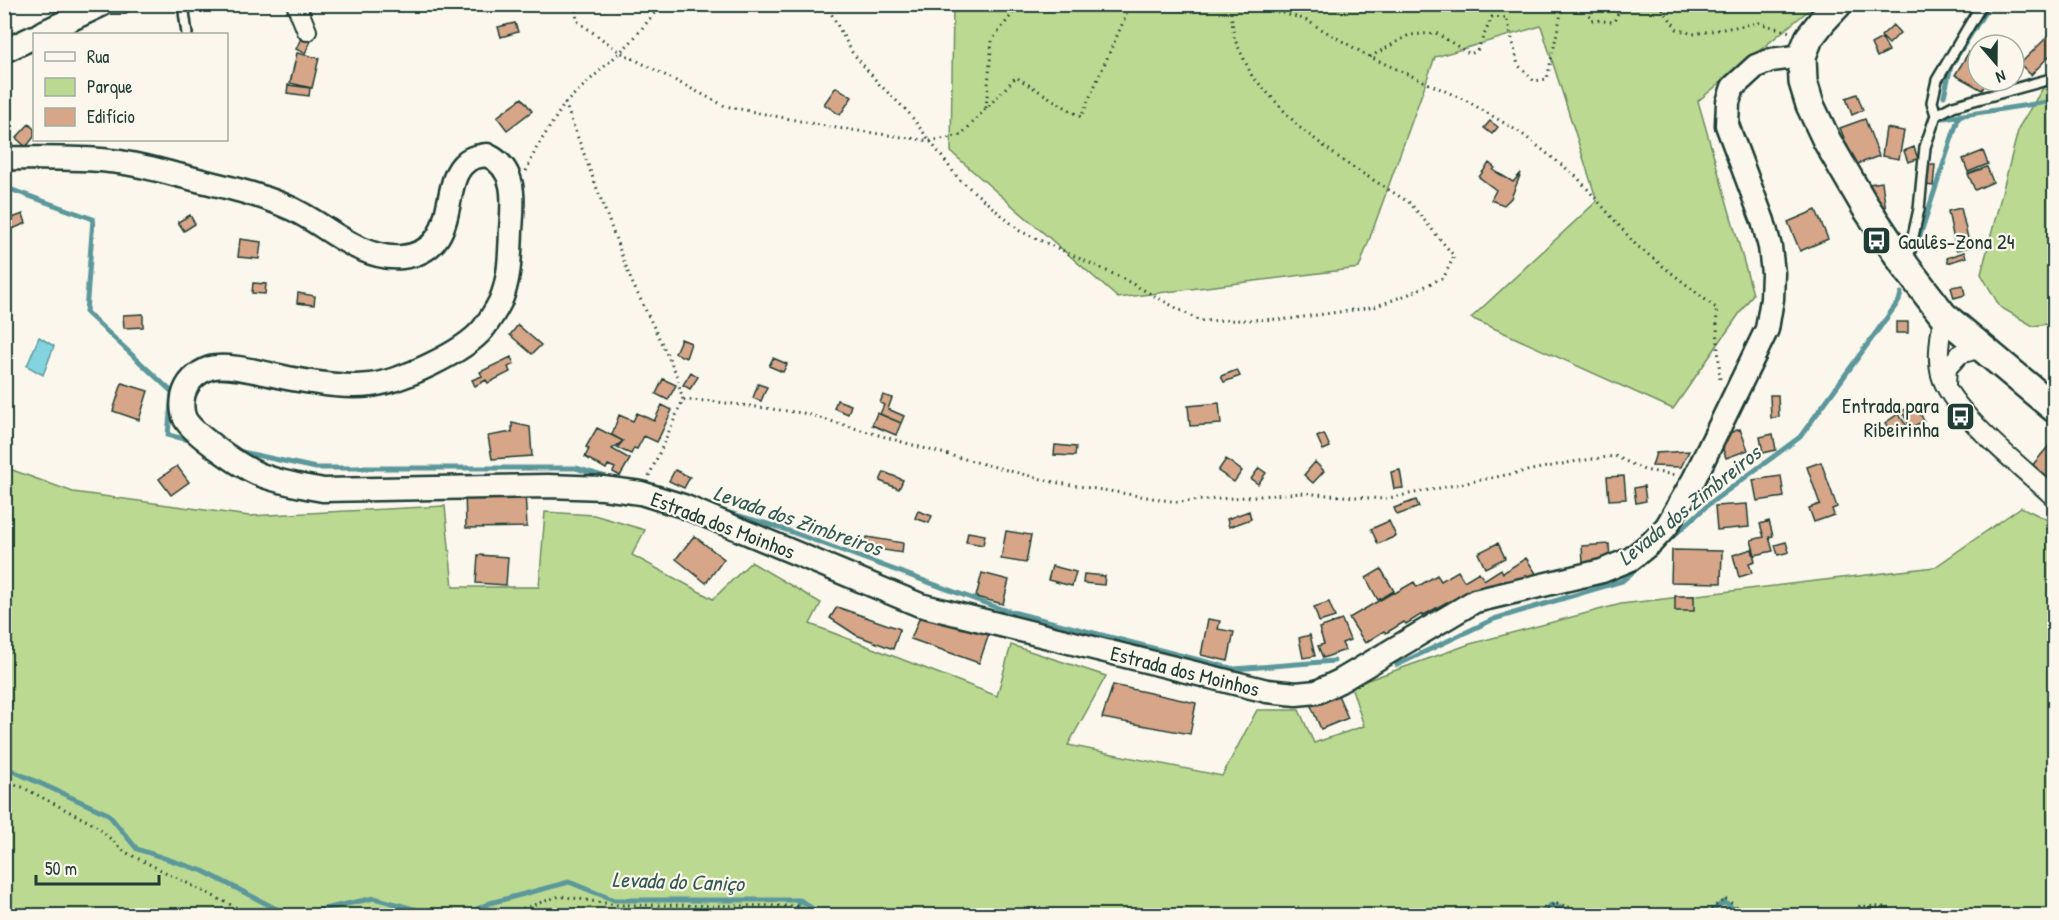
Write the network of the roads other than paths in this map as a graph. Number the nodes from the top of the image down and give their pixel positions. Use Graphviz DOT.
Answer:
graph roads {
  1 [pos="103,4"];
  2 [pos="111,4"];
  3 [pos="121,4"];
  4 [pos="183,4"];
  5 [pos="296,4"];
  6 [pos="1838,4"];
  7 [pos="1982,4"];
  8 [pos="306,31"];
  9 [pos="42,33"];
  10 [pos="187,33"];
  11 [pos="33,37"];
  12 [pos="1805,47"];
  13 [pos="4,51"];
  14 [pos="2055,78"];
  15 [pos="1936,115"];
  16 [pos="4,158"];
  17 [pos="1906,267"];
  18 [pos="1943,315"];
  19 [pos="1982,348"];
  20 [pos="1947,389"];
  21 [pos="2055,408"];
  22 [pos="2055,497"];
  1 -- 9 [label="street"];
  2 -- 3 [label="street"];
  4 -- 10 [label="lane"];
  5 -- 8 [label="street"];
  6 -- 12 [label="main road"];
  7 -- 15 [label="lane"];
  11 -- 13 [label="street"];
  12 -- 16 [label="street, Estrada dos Moinhos"];
  12 -- 17 [label="main road"];
  14 -- 15 [label="lane"];
  15 -- 17 [label="lane"];
  17 -- 18 [label="main road"];
  18 -- 19 [label="main road"];
  18 -- 20 [label="street"];
  19 -- 20 [label="street"];
  19 -- 21 [label="main road"];
  20 -- 22 [label="street"];
}
